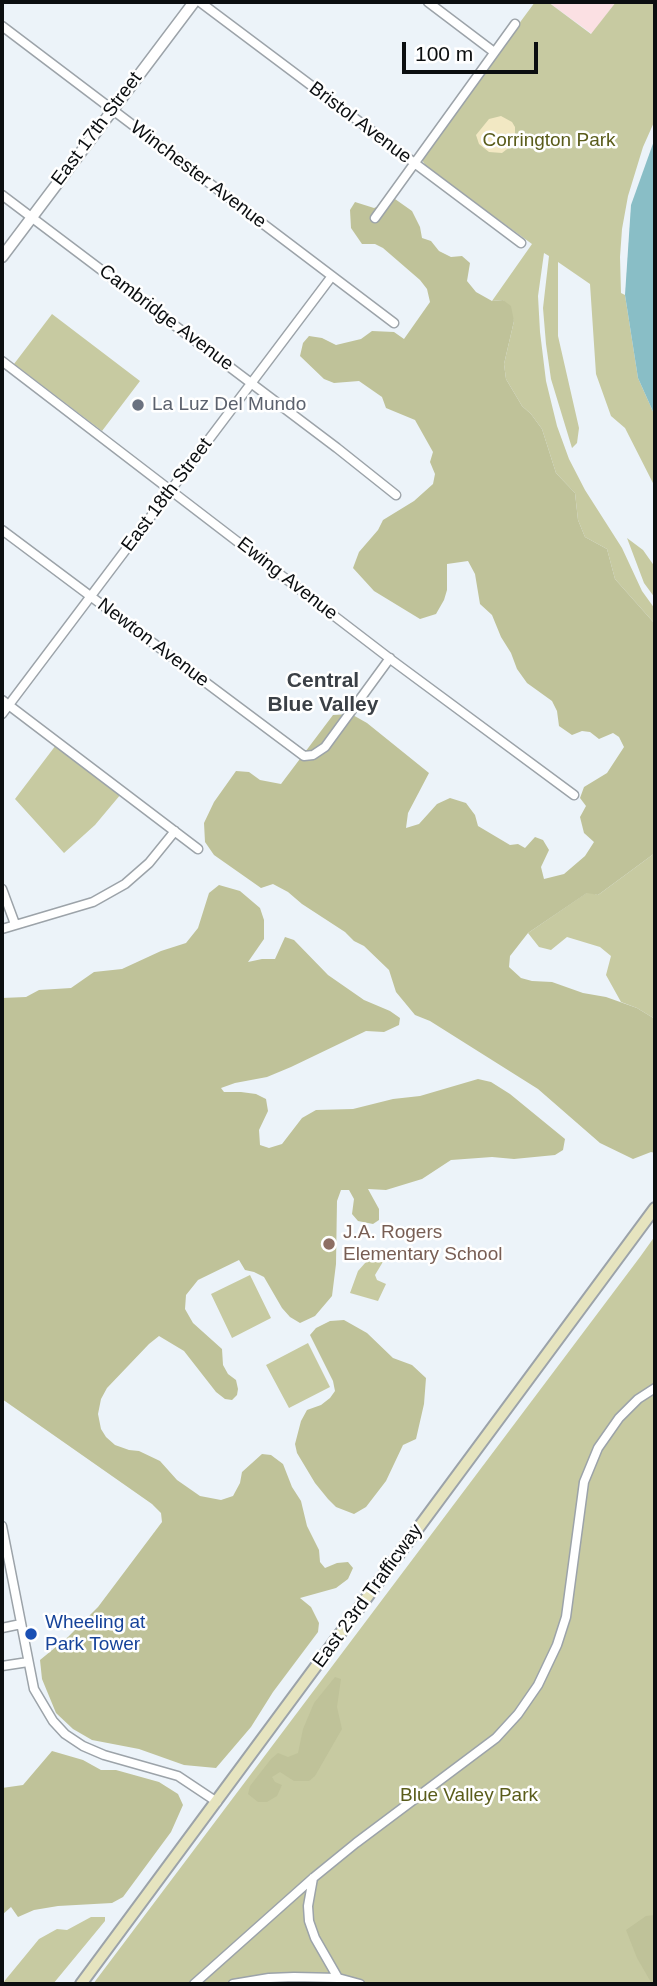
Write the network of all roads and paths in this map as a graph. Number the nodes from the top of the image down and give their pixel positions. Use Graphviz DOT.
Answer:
graph roads {
  1 [pos="194,2"];
  2 [pos="200,2"];
  3 [pos="428,2"];
  4 [pos="515,23"];
  5 [pos="2,26"];
  6 [pos="494,52"];
  7 [pos="111,109"];
  8 [pos="413,163"];
  9 [pos="2,195"];
  10 [pos="32,217"];
  11 [pos="375,218"];
  12 [pos="521,243"];
  13 [pos="2,257"];
  14 [pos="332,276"];
  15 [pos="394,323"];
  16 [pos="2,361"];
  17 [pos="251,383"];
  18 [pos="171,489"];
  19 [pos="396,495"];
  20 [pos="2,530"];
  21 [pos="90,597"];
  22 [pos="390,658"];
  23 [pos="5,703"];
  24 [pos="2,714"];
  25 [pos="574,795"];
  26 [pos="175,831"];
  27 [pos="198,849"];
  28 [pos="2,889"];
  29 [pos="15,924"];
  30 [pos="2,929"];
  31 [pos="655,1208"];
  32 [pos="655,1388"];
  33 [pos="2,1526"];
  34 [pos="21,1624"];
  35 [pos="2,1628"];
  36 [pos="28,1662"];
  37 [pos="2,1666"];
  38 [pos="217,1802"];
  39 [pos="313,1878"];
  40 [pos="338,1978"];
  41 [pos="81,1984"];
  42 [pos="194,1984"];
  43 [pos="233,1984"];
  44 [pos="360,1984"];
  1 -- 7 [label="street, East 17th Street"];
  2 -- 8 [label="street, Bristol Avenue"];
  3 -- 6 [label="street"];
  4 -- 6 [label="street"];
  5 -- 7 [label="street, Winchester Avenue"];
  6 -- 8 [label="street"];
  7 -- 10 [label="street, East 17th Street"];
  7 -- 14 [label="street, Winchester Avenue"];
  8 -- 11 [label="street"];
  8 -- 12 [label="street, Bristol Avenue"];
  9 -- 10 [label="street, Cambridge Avenue"];
  10 -- 13 [label="street, East 17th Street"];
  10 -- 17 [label="street, Cambridge Avenue"];
  14 -- 15 [label="street, Winchester Avenue"];
  14 -- 17 [label="street, East 18th Street"];
  16 -- 18 [label="street, Ewing Avenue"];
  17 -- 18 [label="street, East 18th Street"];
  17 -- 19 [label="street, Cambridge Avenue"];
  18 -- 21 [label="street, East 18th Street"];
  18 -- 22 [label="street, Ewing Avenue"];
  20 -- 21 [label="street, Newton Avenue"];
  21 -- 22 [label="street, Newton Avenue"];
  21 -- 23 [label="street, East 18th Street"];
  22 -- 25 [label="street, Ewing Avenue"];
  23 -- 24 [label="street, East 18th Street"];
  23 -- 26 [label="street"];
  26 -- 27 [label="street"];
  26 -- 29 [label="street"];
  28 -- 29 [label="street"];
  29 -- 30 [label="street"];
  31 -- 38 [label="main road, East 23rd Trafficway"];
  32 -- 39 [label="street"];
  33 -- 34 [label="street"];
  34 -- 35 [label="street"];
  34 -- 36 [label="street"];
  36 -- 37 [label="street"];
  36 -- 38 [label="street"];
  38 -- 41 [label="main road, East 23rd Trafficway"];
  39 -- 40 [label="street"];
  39 -- 42 [label="street"];
  40 -- 43 [label="street"];
  40 -- 44 [label="street"];
}
